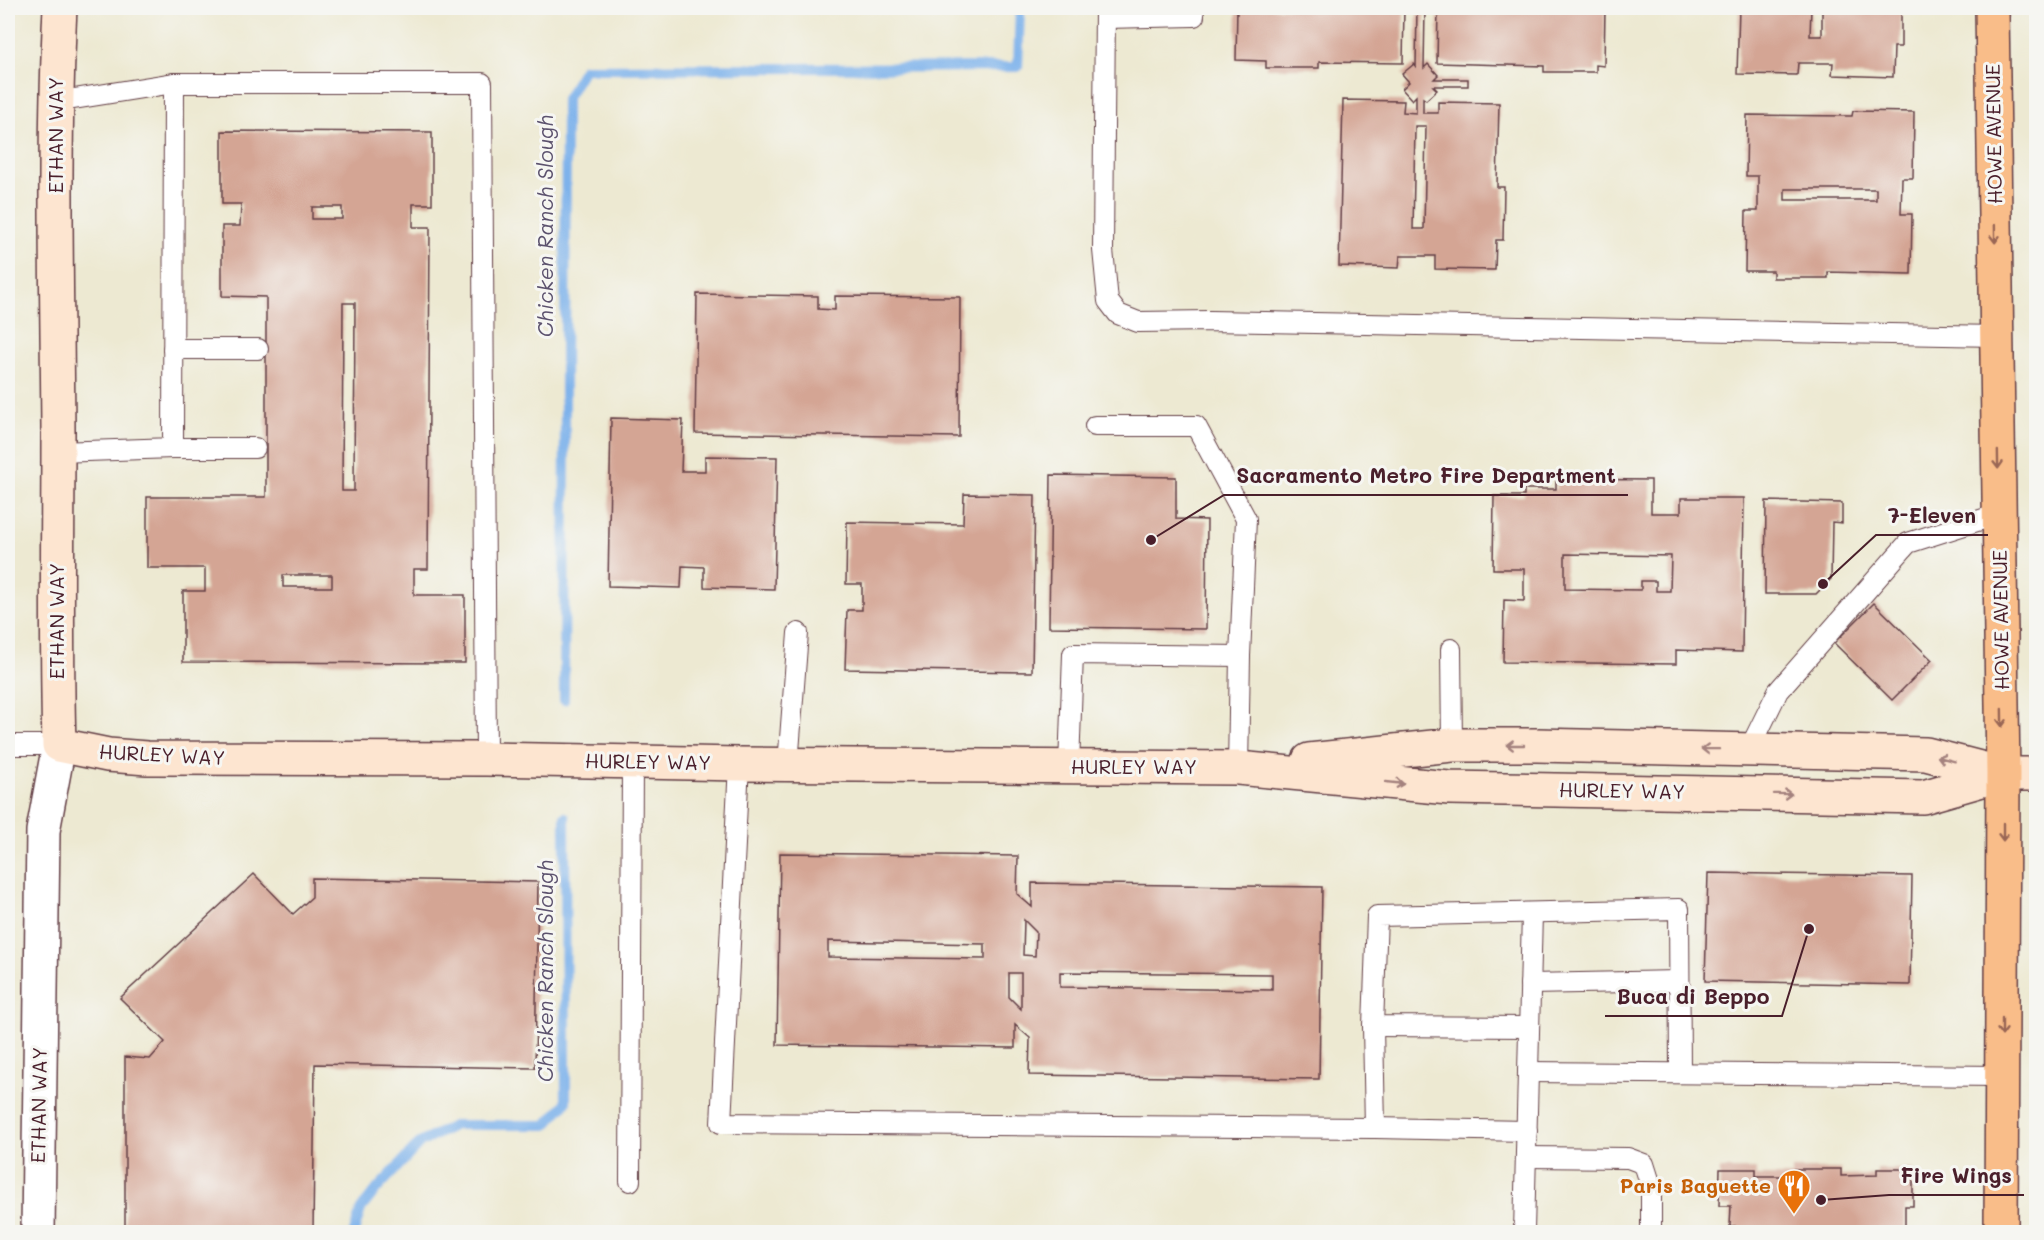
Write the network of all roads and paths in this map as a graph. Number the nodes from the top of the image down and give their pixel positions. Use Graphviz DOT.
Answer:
graph roads {
  1 [pos="60,8"];
  2 [pos="1992,8"];
  3 [pos="1105,13"];
  4 [pos="1194,16"];
  5 [pos="174,83"];
  6 [pos="55,102"];
  7 [pos="1997,336"];
  8 [pos="173,349"];
  9 [pos="258,349"];
  10 [pos="1095,426"];
  11 [pos="173,448"];
  12 [pos="255,448"];
  13 [pos="58,452"];
  14 [pos="1999,514"];
  15 [pos="798,633"];
  16 [pos="1451,649"];
  17 [pos="1239,656"];
  18 [pos="8,745"];
  19 [pos="59,745"];
  20 [pos="1452,745"];
  21 [pos="1749,750"];
  22 [pos="486,759"];
  23 [pos="632,761"];
  24 [pos="739,764"];
  25 [pos="788,765"];
  26 [pos="1069,767"];
  27 [pos="1238,768"];
  28 [pos="2003,774"];
  29 [pos="2037,774"];
  30 [pos="1532,913"];
  31 [pos="1679,981"];
  32 [pos="1530,984"];
  33 [pos="1373,1026"];
  34 [pos="1529,1028"];
  35 [pos="1528,1072"];
  36 [pos="1680,1074"];
  37 [pos="2002,1076"];
  38 [pos="1375,1128"];
  39 [pos="1527,1131"];
  40 [pos="1526,1157"];
  41 [pos="630,1181"];
  42 [pos="38,1233"];
  43 [pos="1524,1233"];
  44 [pos="1651,1233"];
  45 [pos="2001,1233"];
  1 -- 6 [label="street, ETHAN WAY"];
  2 -- 7 [label="main road, HOWE AVENUE, one-way"];
  3 -- 4 [label="lane"];
  3 -- 7 [label="lane"];
  5 -- 6 [label="lane"];
  5 -- 8 [label="lane"];
  5 -- 22 [label="lane"];
  6 -- 13 [label="street, ETHAN WAY"];
  7 -- 14 [label="main road, HOWE AVENUE, one-way"];
  8 -- 9 [label="lane"];
  8 -- 11 [label="lane"];
  10 -- 17 [label="lane"];
  11 -- 12 [label="lane"];
  11 -- 13 [label="lane"];
  13 -- 19 [label="street, ETHAN WAY"];
  14 -- 21 [label="lane"];
  14 -- 28 [label="main road, HOWE AVENUE, one-way"];
  15 -- 25 [label="lane"];
  16 -- 20 [label="lane"];
  17 -- 26 [label="lane"];
  17 -- 27 [label="lane"];
  18 -- 19 [label="lane"];
  19 -- 22 [label="street, HURLEY WAY"];
  19 -- 42 [label="street, ETHAN WAY"];
  21 -- 20 [label="street, HURLEY WAY, one-way"];
  20 -- 27 [label="street, HURLEY WAY"];
  28 -- 21 [label="street, HURLEY WAY, one-way"];
  22 -- 23 [label="street, HURLEY WAY"];
  23 -- 24 [label="street, HURLEY WAY"];
  23 -- 41 [label="lane"];
  24 -- 25 [label="street, HURLEY WAY"];
  24 -- 38 [label="lane"];
  25 -- 26 [label="street, HURLEY WAY"];
  26 -- 27 [label="street, HURLEY WAY"];
  27 -- 28 [label="street, HURLEY WAY, one-way"];
  28 -- 29 [label="street, HURLEY WAY"];
  28 -- 37 [label="main road, HOWE AVENUE, one-way"];
  30 -- 31 [label="lane"];
  30 -- 32 [label="lane"];
  30 -- 33 [label="lane"];
  31 -- 32 [label="lane"];
  31 -- 36 [label="lane"];
  32 -- 34 [label="lane"];
  33 -- 34 [label="lane"];
  33 -- 38 [label="lane"];
  34 -- 35 [label="lane"];
  35 -- 36 [label="lane"];
  35 -- 39 [label="lane"];
  36 -- 37 [label="lane"];
  37 -- 45 [label="main road, HOWE AVENUE"];
  38 -- 39 [label="lane"];
  39 -- 40 [label="lane"];
  40 -- 43 [label="lane"];
  40 -- 44 [label="lane"];
}
